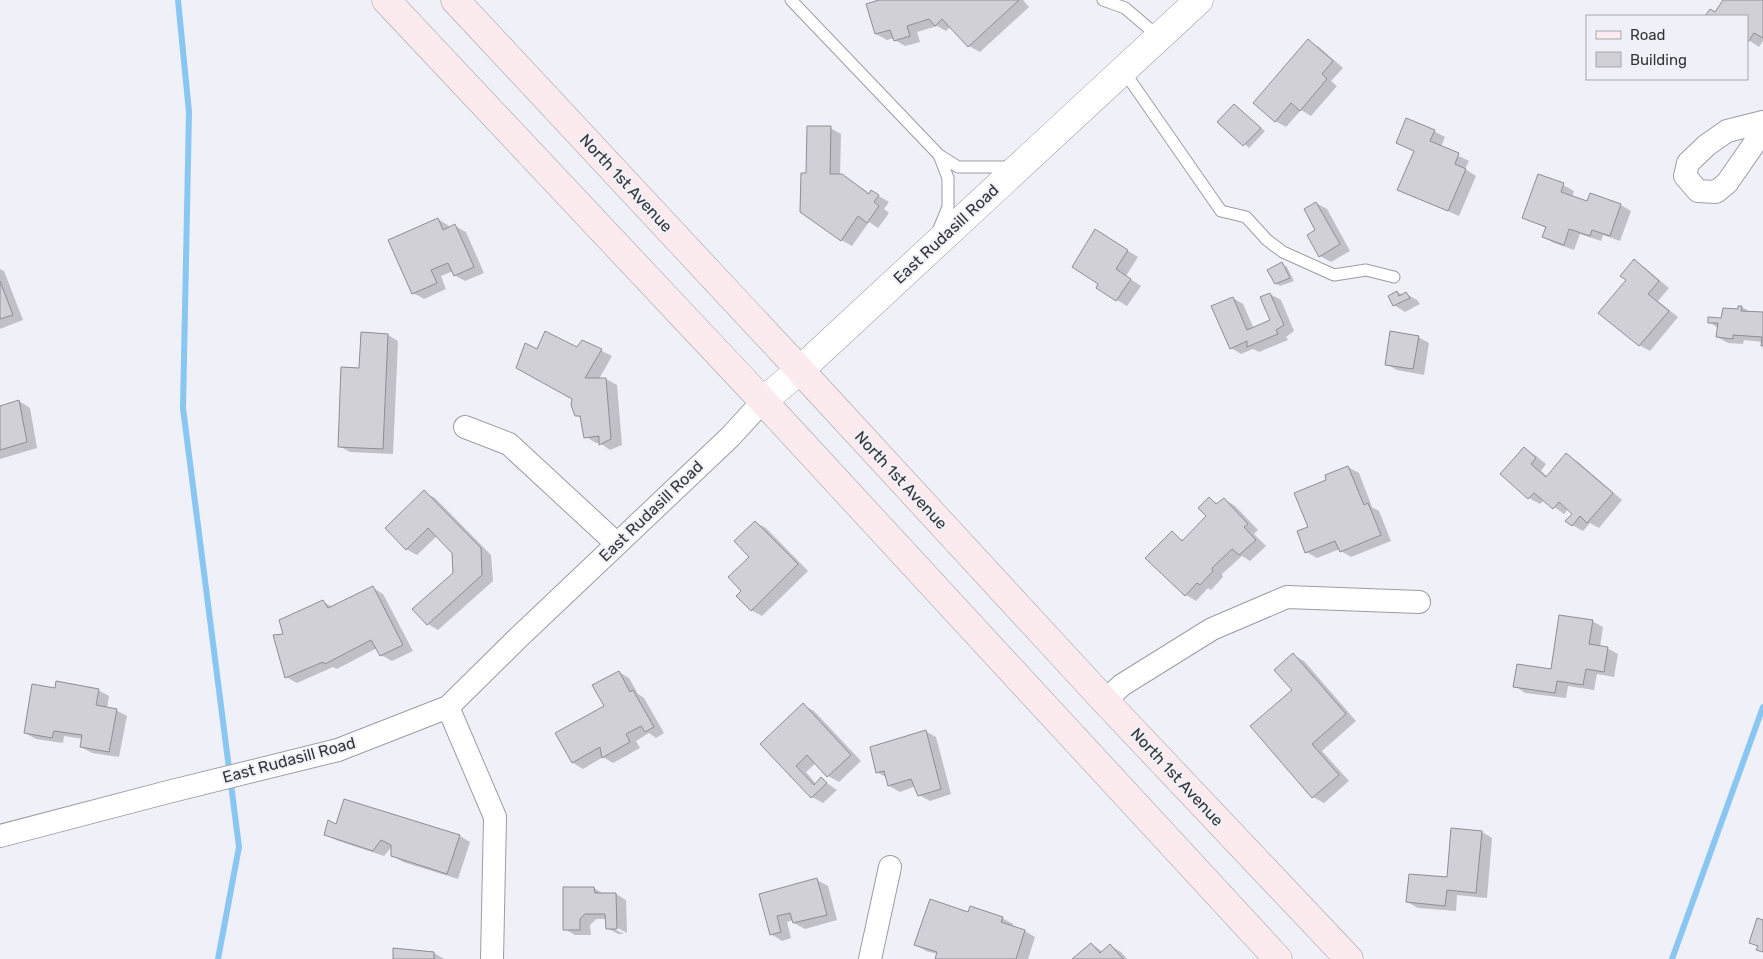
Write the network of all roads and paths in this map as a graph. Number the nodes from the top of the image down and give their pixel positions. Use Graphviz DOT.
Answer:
graph roads {
  1 [pos="386,0"];
  2 [pos="454,0"];
  3 [pos="791,0"];
  4 [pos="1103,0"];
  5 [pos="1199,0"];
  6 [pos="1159,37"];
  7 [pos="1123,70"];
  8 [pos="1763,122"];
  9 [pos="1763,131"];
  10 [pos="940,155"];
  11 [pos="1028,158"];
  12 [pos="931,248"];
  13 [pos="1394,277"];
  14 [pos="800,370"];
  15 [pos="763,401"];
  16 [pos="465,427"];
  17 [pos="617,544"];
  18 [pos="1419,602"];
  19 [pos="1105,701"];
  20 [pos="448,707"];
  21 [pos="0,836"];
  22 [pos="890,867"];
  23 [pos="492,959"];
  24 [pos="870,959"];
  25 [pos="1278,959"];
  26 [pos="1348,959"];
  1 -- 15 [label="main road"];
  2 -- 14 [label="main road, North 1st Avenue"];
  3 -- 10 [label="lane"];
  4 -- 6 [label="lane"];
  5 -- 6 [label="street, East Rudasill Road"];
  6 -- 7 [label="street, East Rudasill Road"];
  7 -- 11 [label="street, East Rudasill Road"];
  7 -- 13 [label="lane"];
  8 -- 9 [label="street"];
  10 -- 11 [label="lane"];
  10 -- 12 [label="lane"];
  11 -- 12 [label="street, East Rudasill Road"];
  12 -- 14 [label="street, East Rudasill Road"];
  14 -- 15 [label="street, East Rudasill Road"];
  14 -- 19 [label="main road, North 1st Avenue"];
  15 -- 17 [label="street, East Rudasill Road"];
  15 -- 25 [label="main road"];
  16 -- 17 [label="street"];
  17 -- 20 [label="street, East Rudasill Road"];
  18 -- 19 [label="street"];
  19 -- 26 [label="main road, North 1st Avenue"];
  20 -- 21 [label="street, East Rudasill Road"];
  20 -- 23 [label="street"];
  22 -- 24 [label="street"];
}
